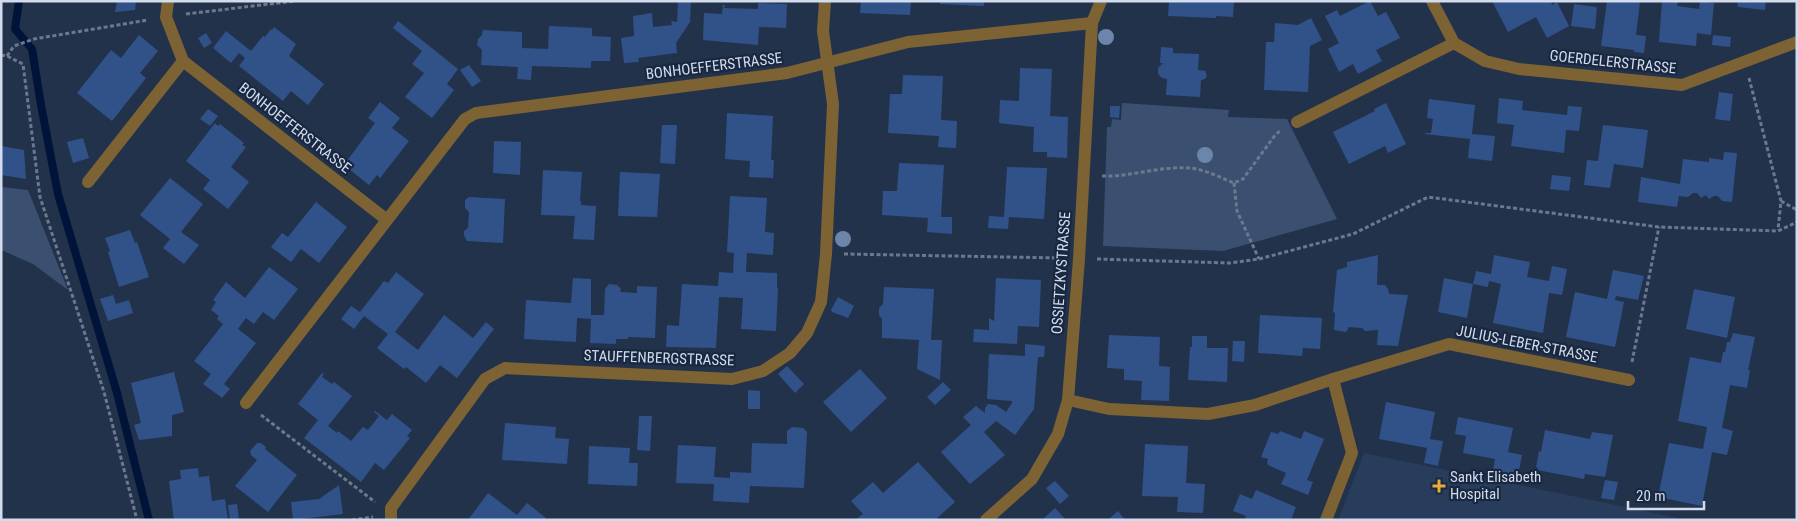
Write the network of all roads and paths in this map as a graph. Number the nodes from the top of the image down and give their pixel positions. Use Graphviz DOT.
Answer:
graph roads {
  1 [pos="168,1"];
  2 [pos="295,1"];
  3 [pos="825,1"];
  4 [pos="1101,1"];
  5 [pos="1432,1"];
  6 [pos="166,17"];
  7 [pos="1092,22"];
  8 [pos="1797,42"];
  9 [pos="1454,43"];
  10 [pos="1,56"];
  11 [pos="6,56"];
  12 [pos="183,61"];
  13 [pos="1744,62"];
  14 [pos="827,63"];
  15 [pos="1297,122"];
  16 [pos="1084,175"];
  17 [pos="88,182"];
  18 [pos="1234,183"];
  19 [pos="1781,201"];
  20 [pos="1797,210"];
  21 [pos="388,220"];
  22 [pos="1797,222"];
  23 [pos="1659,227"];
  24 [pos="1778,231"];
  25 [pos="826,254"];
  26 [pos="1079,259"];
  27 [pos="1258,259"];
  28 [pos="1333,379"];
  29 [pos="1629,380"];
  30 [pos="1068,400"];
  31 [pos="246,404"];
  32 [pos="391,517"];
  33 [pos="137,520"];
  34 [pos="986,520"];
  35 [pos="1326,520"];
  1 -- 6 [label="street"];
  2 -- 6 [label="path"];
  3 -- 14 [label="street, STAUFFENBERGSTRASSE"];
  4 -- 7 [label="street, OSSIETZKYSTRASSE"];
  5 -- 9 [label="street"];
  6 -- 11 [label="path"];
  6 -- 12 [label="street"];
  7 -- 14 [label="street, BONHOEFFERSTRASSE"];
  7 -- 16 [label="street, OSSIETZKYSTRASSE"];
  8 -- 13 [label="street, GOERDELERSTRASSE"];
  9 -- 13 [label="street, GOERDELERSTRASSE"];
  9 -- 15 [label="street"];
  10 -- 11 [label="path"];
  11 -- 33 [label="path"];
  12 -- 17 [label="street"];
  12 -- 21 [label="street, BONHOEFFERSTRASSE"];
  13 -- 19 [label="path"];
  14 -- 21 [label="street, BONHOEFFERSTRASSE"];
  14 -- 25 [label="street, STAUFFENBERGSTRASSE"];
  15 -- 18 [label="path"];
  16 -- 18 [label="path"];
  16 -- 26 [label="street, OSSIETZKYSTRASSE"];
  18 -- 27 [label="path"];
  19 -- 20 [label="path"];
  19 -- 24 [label="path"];
  21 -- 31 [label="street, BONHOEFFERSTRASSE"];
  22 -- 24 [label="path"];
  23 -- 24 [label="path"];
  23 -- 27 [label="path"];
  23 -- 29 [label="path"];
  25 -- 26 [label="path"];
  25 -- 32 [label="street, STAUFFENBERGSTRASSE"];
  26 -- 27 [label="path"];
  26 -- 30 [label="street, OSSIETZKYSTRASSE"];
  28 -- 29 [label="street, JULIUS-LEBER-STRASSE"];
  28 -- 30 [label="street, JULIUS-LEBER-STRASSE"];
  28 -- 35 [label="street"];
  30 -- 34 [label="street, OSSIETZKYSTRASSE"];
  31 -- 32 [label="path"];
}
